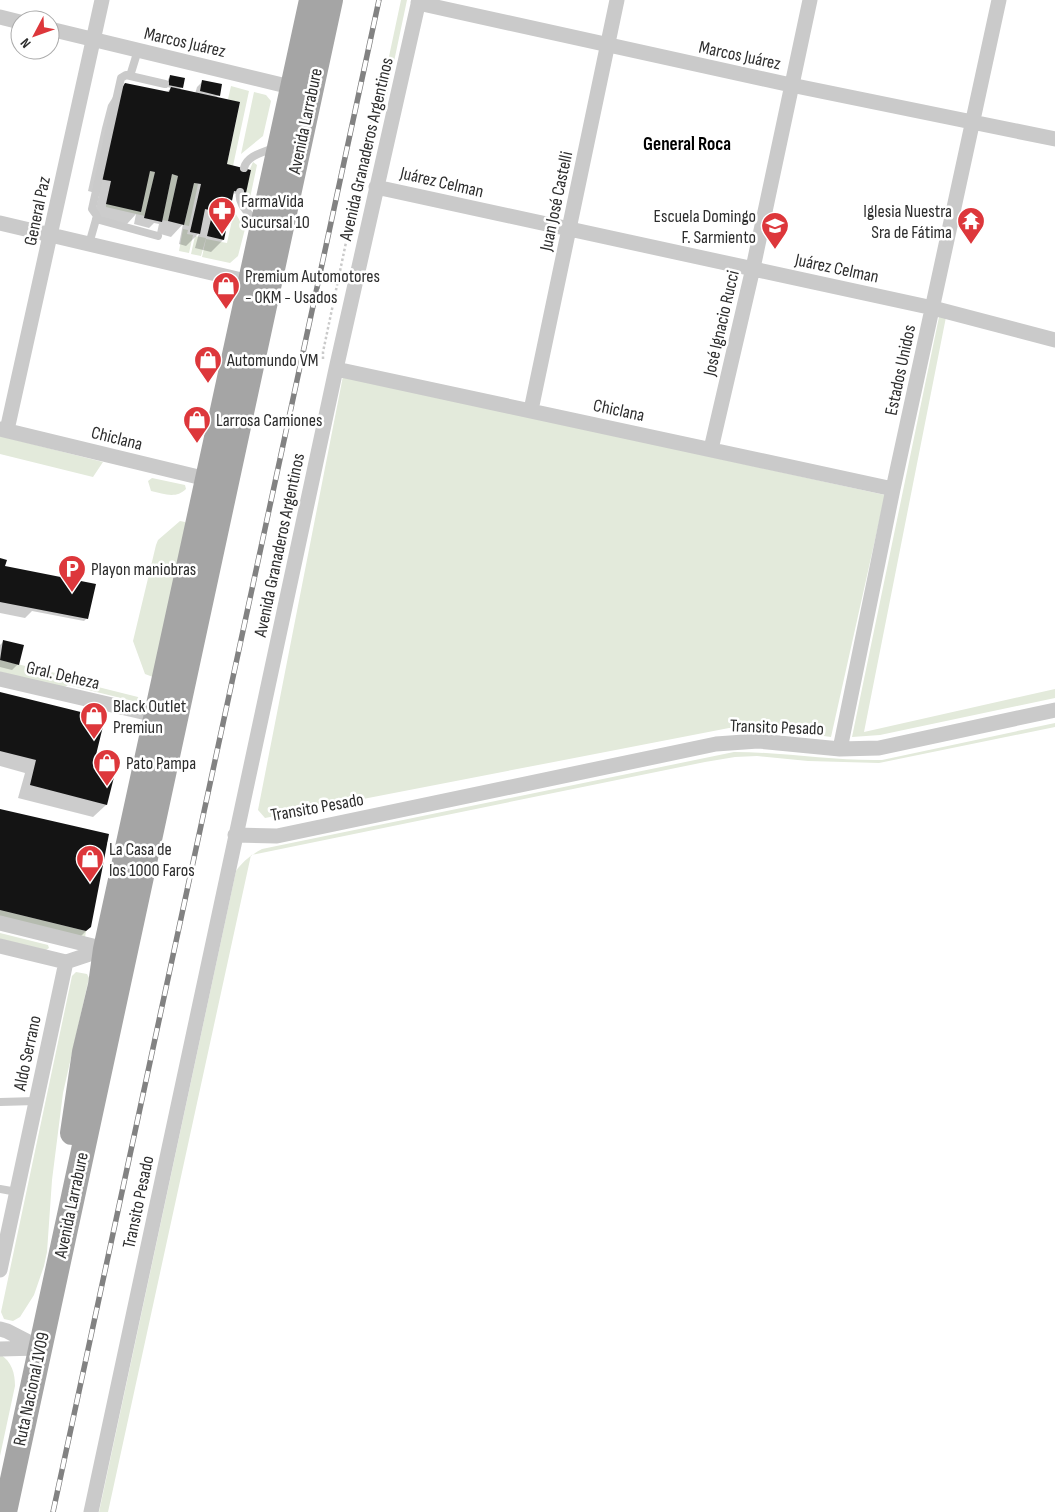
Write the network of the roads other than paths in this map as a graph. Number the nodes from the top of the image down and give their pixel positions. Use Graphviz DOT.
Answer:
graph roads {
  1 [pos="102,0"];
  2 [pos="311,0"];
  3 [pos="331,0"];
  4 [pos="618,0"];
  5 [pos="810,0"];
  6 [pos="999,0"];
  7 [pos="418,2"];
  8 [pos="60,31"];
  9 [pos="93,39"];
  10 [pos="608,45"];
  11 [pos="138,50"];
  12 [pos="130,76"];
  13 [pos="164,84"];
  14 [pos="791,85"];
  15 [pos="302,90"];
  16 [pos="972,124"];
  17 [pos="1055,140"];
  18 [pos="280,145"];
  19 [pos="244,168"];
  20 [pos="376,187"];
  21 [pos="240,192"];
  22 [pos="96,219"];
  23 [pos="0,223"];
  24 [pos="262,229"];
  25 [pos="569,230"];
  26 [pos="51,236"];
  27 [pos="158,236"];
  28 [pos="89,244"];
  29 [pos="753,268"];
  30 [pos="250,282"];
  31 [pos="933,308"];
  32 [pos="1055,340"];
  33 [pos="336,369"];
  34 [pos="531,410"];
  35 [pos="4,429"];
  36 [pos="712,450"];
  37 [pos="217,481"];
  38 [pos="893,489"];
  39 [pos="0,679"];
  40 [pos="1055,710"];
  41 [pos="166,717"];
  42 [pos="840,749"];
  43 [pos="235,835"];
  44 [pos="0,923"];
  45 [pos="1,948"];
  46 [pos="116,948"];
  47 [pos="66,962"];
  48 [pos="0,1102"];
  49 [pos="36,1102"];
  50 [pos="0,1189"];
  51 [pos="17,1192"];
  52 [pos="1,1256"];
  53 [pos="58,1266"];
  54 [pos="0,1329"];
  55 [pos="40,1348"];
  56 [pos="0,1349"];
  57 [pos="5,1512"];
  58 [pos="91,1512"];
  1 -- 9 [label="street, General Paz"];
  2 -- 15 [label="main road, Avenida Larrabure"];
  3 -- 15 [label="main road, Avenida Larrabure"];
  4 -- 10 [label="street, Juan José Castelli"];
  5 -- 14 [label="street, José Ignacio Rucci"];
  6 -- 16 [label="street, Estados Unidos"];
  7 -- 10 [label="street, Marcos Juárez"];
  7 -- 20 [label="street, Avenida Granaderos Argentinos"];
  8 -- 9 [label="street, Marcos Juárez"];
  9 -- 11 [label="street, Marcos Juárez"];
  9 -- 26 [label="street, General Paz"];
  10 -- 14 [label="street, Marcos Juárez"];
  10 -- 25 [label="street, Juan José Castelli"];
  11 -- 12 [label="lane"];
  11 -- 15 [label="street, Marcos Juárez"];
  12 -- 13 [label="lane"];
  12 -- 22 [label="lane"];
  14 -- 16 [label="street, Marcos Juárez"];
  14 -- 29 [label="street, José Ignacio Rucci"];
  15 -- 18 [label="main road, Avenida Larrabure"];
  15 -- 37 [label="main road, Avenida Larrabure"];
  16 -- 17 [label="street, Marcos Juárez"];
  16 -- 31 [label="street, Estados Unidos"];
  18 -- 19 [label="lane"];
  18 -- 24 [label="main road, Avenida Larrabure"];
  20 -- 25 [label="street, Juárez Celman"];
  20 -- 33 [label="street, Avenida Granaderos Argentinos"];
  21 -- 24 [label="lane"];
  22 -- 27 [label="lane"];
  22 -- 28 [label="lane"];
  23 -- 26 [label="street"];
  24 -- 30 [label="main road, Avenida Larrabure"];
  25 -- 29 [label="street, Juárez Celman"];
  25 -- 34 [label="street, Juan José Castelli"];
  26 -- 28 [label="street"];
  26 -- 35 [label="street, General Paz"];
  28 -- 30 [label="street"];
  29 -- 31 [label="street, Juárez Celman"];
  29 -- 36 [label="street, José Ignacio Rucci"];
  30 -- 37 [label="main road, Avenida Larrabure"];
  31 -- 32 [label="street, Juárez Celman"];
  31 -- 38 [label="street, Estados Unidos"];
  33 -- 34 [label="street, Chiclana"];
  33 -- 43 [label="street, Avenida Granaderos Argentinos"];
  34 -- 36 [label="street, Chiclana"];
  35 -- 37 [label="street, Chiclana"];
  36 -- 38 [label="street, Chiclana"];
  37 -- 41 [label="main road, Avenida Larrabure"];
  38 -- 42 [label="street, Estados Unidos"];
  39 -- 41 [label="street, Gral. Deheza"];
  40 -- 42 [label="street, Transito Pesado"];
  41 -- 46 [label="main road, Avenida Larrabure"];
  42 -- 43 [label="street, Transito Pesado"];
  43 -- 58 [label="street, Transito Pesado"];
  44 -- 46 [label="street"];
  45 -- 47 [label="street"];
  46 -- 47 [label="street"];
  46 -- 53 [label="main road, Avenida Larrabure"];
  47 -- 49 [label="street, Aldo Serrano"];
  48 -- 49 [label="lane"];
  49 -- 51 [label="street, Aldo Serrano"];
  50 -- 51 [label="lane"];
  51 -- 52 [label="street, Aldo Serrano"];
  53 -- 55 [label="main road, Ruta Nacional 1V09"];
  54 -- 55 [label="street"];
  55 -- 56 [label="street"];
  55 -- 57 [label="main road, Ruta Nacional 1V09"];
}
